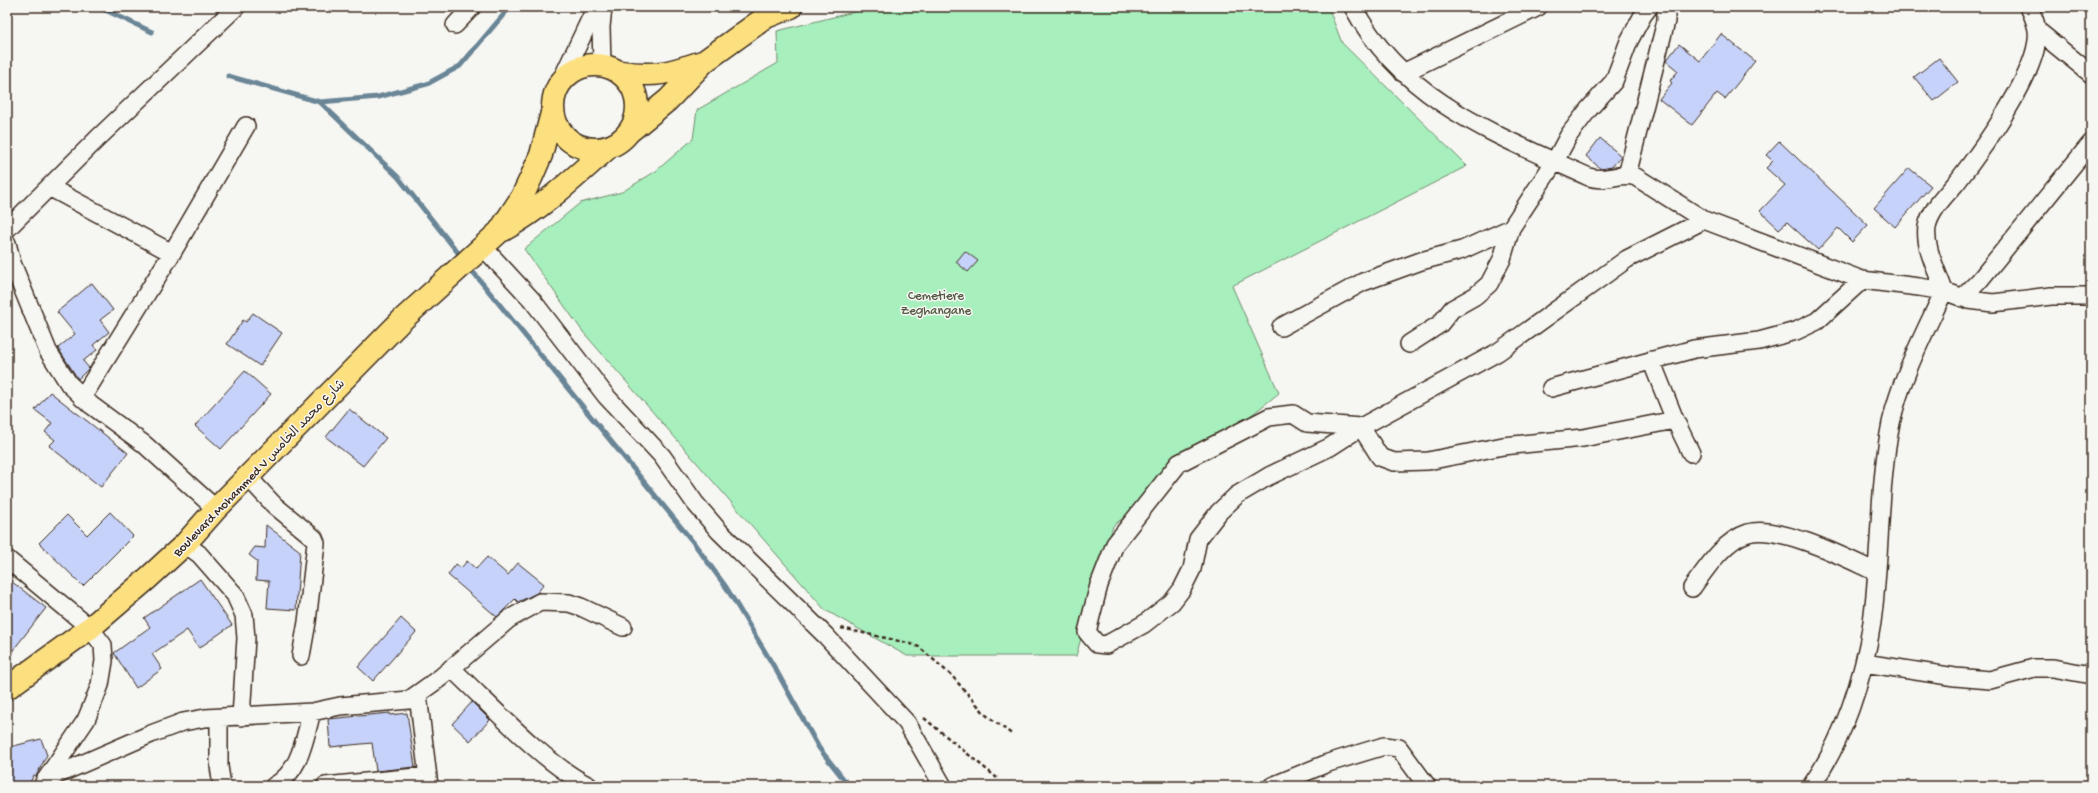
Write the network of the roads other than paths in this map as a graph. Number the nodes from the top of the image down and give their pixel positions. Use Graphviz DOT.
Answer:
graph roads {
  1 [pos="236,7"];
  2 [pos="472,7"];
  3 [pos="596,7"];
  4 [pos="603,7"];
  5 [pos="791,7"];
  6 [pos="1353,7"];
  7 [pos="1538,7"];
  8 [pos="1650,7"];
  9 [pos="1666,7"];
  10 [pos="2029,7"];
  11 [pos="455,25"];
  12 [pos="2038,30"];
  13 [pos="705,60"];
  14 [pos="611,68"];
  15 [pos="1403,73"];
  16 [pos="2091,74"];
  17 [pos="558,87"];
  18 [pos="553,109"];
  19 [pos="246,126"];
  20 [pos="630,131"];
  21 [pos="2091,143"];
  22 [pos="609,147"];
  23 [pos="1556,161"];
  24 [pos="1627,175"];
  25 [pos="49,187"];
  26 [pos="1704,220"];
  27 [pos="1511,228"];
  28 [pos="7,229"];
  29 [pos="499,232"];
  30 [pos="7,243"];
  31 [pos="172,253"];
  32 [pos="477,254"];
  33 [pos="1862,280"];
  34 [pos="1944,292"];
  35 [pos="2091,296"];
  36 [pos="1962,298"];
  37 [pos="1281,327"];
  38 [pos="1410,344"];
  39 [pos="1651,360"];
  40 [pos="1550,388"];
  41 [pos="82,398"];
  42 [pos="1675,420"];
  43 [pos="1361,427"];
  44 [pos="1691,453"];
  45 [pos="248,476"];
  46 [pos="216,509"];
  47 [pos="185,544"];
  48 [pos="7,559"];
  49 [pos="1876,572"];
  50 [pos="1692,588"];
  51 [pos="623,627"];
  52 [pos="90,628"];
  53 [pos="301,656"];
  54 [pos="1864,663"];
  55 [pos="451,668"];
  56 [pos="2091,675"];
  57 [pos="7,688"];
  58 [pos="418,695"];
  59 [pos="312,712"];
  60 [pos="241,717"];
  61 [pos="219,718"];
  62 [pos="292,780"];
  63 [pos="428,781"];
  64 [pos="43,783"];
  65 [pos="222,786"];
  66 [pos="274,786"];
  67 [pos="325,786"];
  68 [pos="589,786"];
  69 [pos="943,786"];
  70 [pos="1272,786"];
  71 [pos="1427,786"];
  72 [pos="1811,786"];
  1 -- 25 [label="street"];
  2 -- 11 [label="street"];
  3 -- 17 [label="street"];
  4 -- 14 [label="street"];
  5 -- 13 [label="main road"];
  6 -- 15 [label="street"];
  7 -- 15 [label="street"];
  8 -- 23 [label="street"];
  9 -- 24 [label="street"];
  10 -- 12 [label="street"];
  12 -- 16 [label="street"];
  12 -- 34 [label="street"];
  13 -- 14 [label="main road"];
  13 -- 20 [label="main road"];
  14 -- 17 [label="main road"];
  14 -- 20 [label="main road"];
  15 -- 23 [label="street"];
  17 -- 18 [label="main road"];
  18 -- 22 [label="main road"];
  18 -- 29 [label="main road, Boulevard Mohammed V شارع محمد الخامس"];
  19 -- 31 [label="street"];
  20 -- 22 [label="main road"];
  21 -- 36 [label="street"];
  22 -- 29 [label="main road, Boulevard Mohammed V شارع محمد الخامس"];
  23 -- 24 [label="street"];
  23 -- 27 [label="street"];
  24 -- 26 [label="street"];
  25 -- 28 [label="street"];
  25 -- 31 [label="street"];
  26 -- 33 [label="street"];
  26 -- 43 [label="street"];
  27 -- 37 [label="street"];
  27 -- 38 [label="street"];
  29 -- 32 [label="main road, Boulevard Mohammed V شارع محمد الخامس"];
  30 -- 41 [label="street"];
  31 -- 41 [label="street"];
  32 -- 45 [label="main road, Boulevard Mohammed V شارع محمد الخامس"];
  32 -- 69 [label="street"];
  33 -- 34 [label="street"];
  33 -- 39 [label="street"];
  34 -- 36 [label="street"];
  34 -- 49 [label="street"];
  35 -- 36 [label="street"];
  39 -- 40 [label="street"];
  39 -- 42 [label="street"];
  41 -- 46 [label="street"];
  42 -- 43 [label="street"];
  42 -- 44 [label="street"];
  43 -- 43 [label="street"];
  45 -- 46 [label="main road, Boulevard Mohammed V شارع محمد الخامس"];
  45 -- 53 [label="street"];
  46 -- 47 [label="main road, Boulevard Mohammed V شارع محمد الخامس"];
  47 -- 52 [label="main road, Boulevard Mohammed V شارع محمد الخامس"];
  47 -- 60 [label="street"];
  48 -- 52 [label="street"];
  49 -- 50 [label="street"];
  49 -- 54 [label="street"];
  51 -- 55 [label="street"];
  52 -- 57 [label="main road, Boulevard Mohammed V شارع محمد الخامس"];
  52 -- 64 [label="street"];
  54 -- 56 [label="street"];
  54 -- 72 [label="street"];
  55 -- 58 [label="street"];
  55 -- 68 [label="street"];
  58 -- 59 [label="street"];
  58 -- 63 [label="street"];
  59 -- 60 [label="street"];
  59 -- 62 [label="street"];
  60 -- 61 [label="street"];
  61 -- 64 [label="street"];
  61 -- 65 [label="street"];
  62 -- 66 [label="street"];
  63 -- 67 [label="street"];
  70 -- 71 [label="street"];
}
